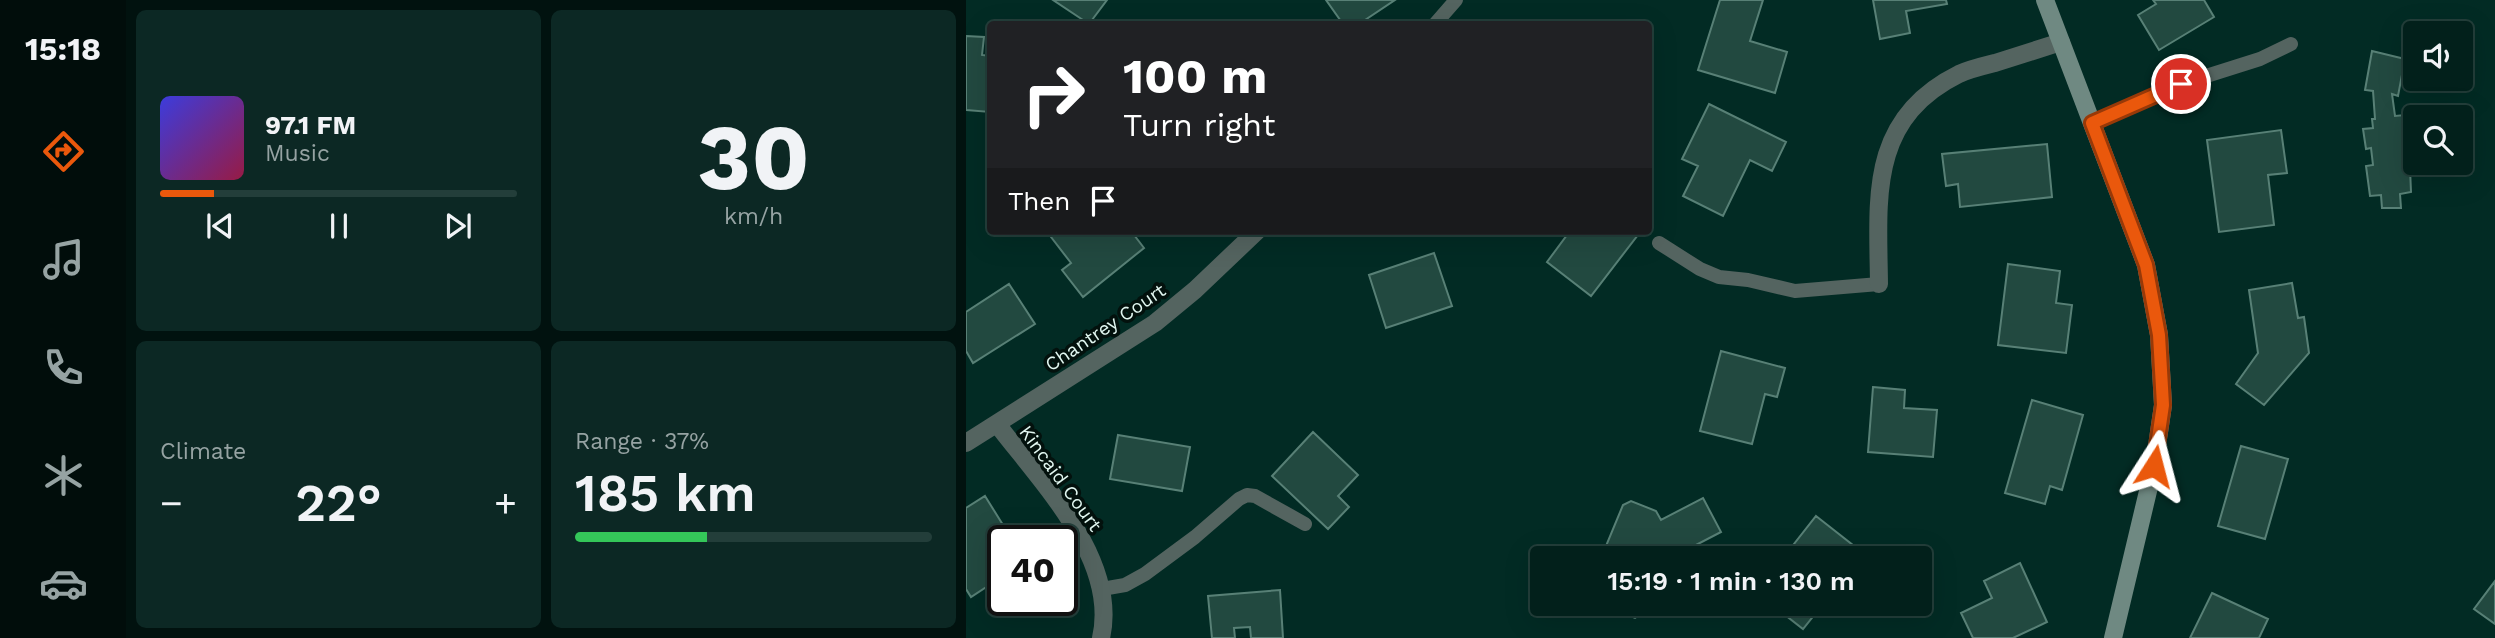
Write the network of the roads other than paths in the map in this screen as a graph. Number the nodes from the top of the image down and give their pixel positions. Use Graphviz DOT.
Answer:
graph roads {
  1 [pos="1456,0"];
  2 [pos="2045,0"];
  3 [pos="1437,21"];
  4 [pos="2061,42"];
  5 [pos="2291,44"];
  6 [pos="2092,123"];
  7 [pos="1253,235"];
  8 [pos="1659,243"];
  9 [pos="1879,284"];
  10 [pos="997,424"];
  11 [pos="966,443"];
  12 [pos="1305,524"];
  13 [pos="1102,589"];
  14 [pos="1101,638"];
  15 [pos="2113,638"];
  1 -- 3 [label="lane"];
  2 -- 4 [label="street"];
  4 -- 6 [label="street"];
  4 -- 9 [label="street"];
  5 -- 6 [label="lane"];
  6 -- 15 [label="street"];
  7 -- 10 [label="street, Chantrey Court"];
  8 -- 9 [label="lane"];
  10 -- 11 [label="street, Chantrey Court"];
  10 -- 13 [label="street, Kincaid Court"];
  12 -- 13 [label="lane"];
  13 -- 14 [label="street, Kincaid Court"];
}
